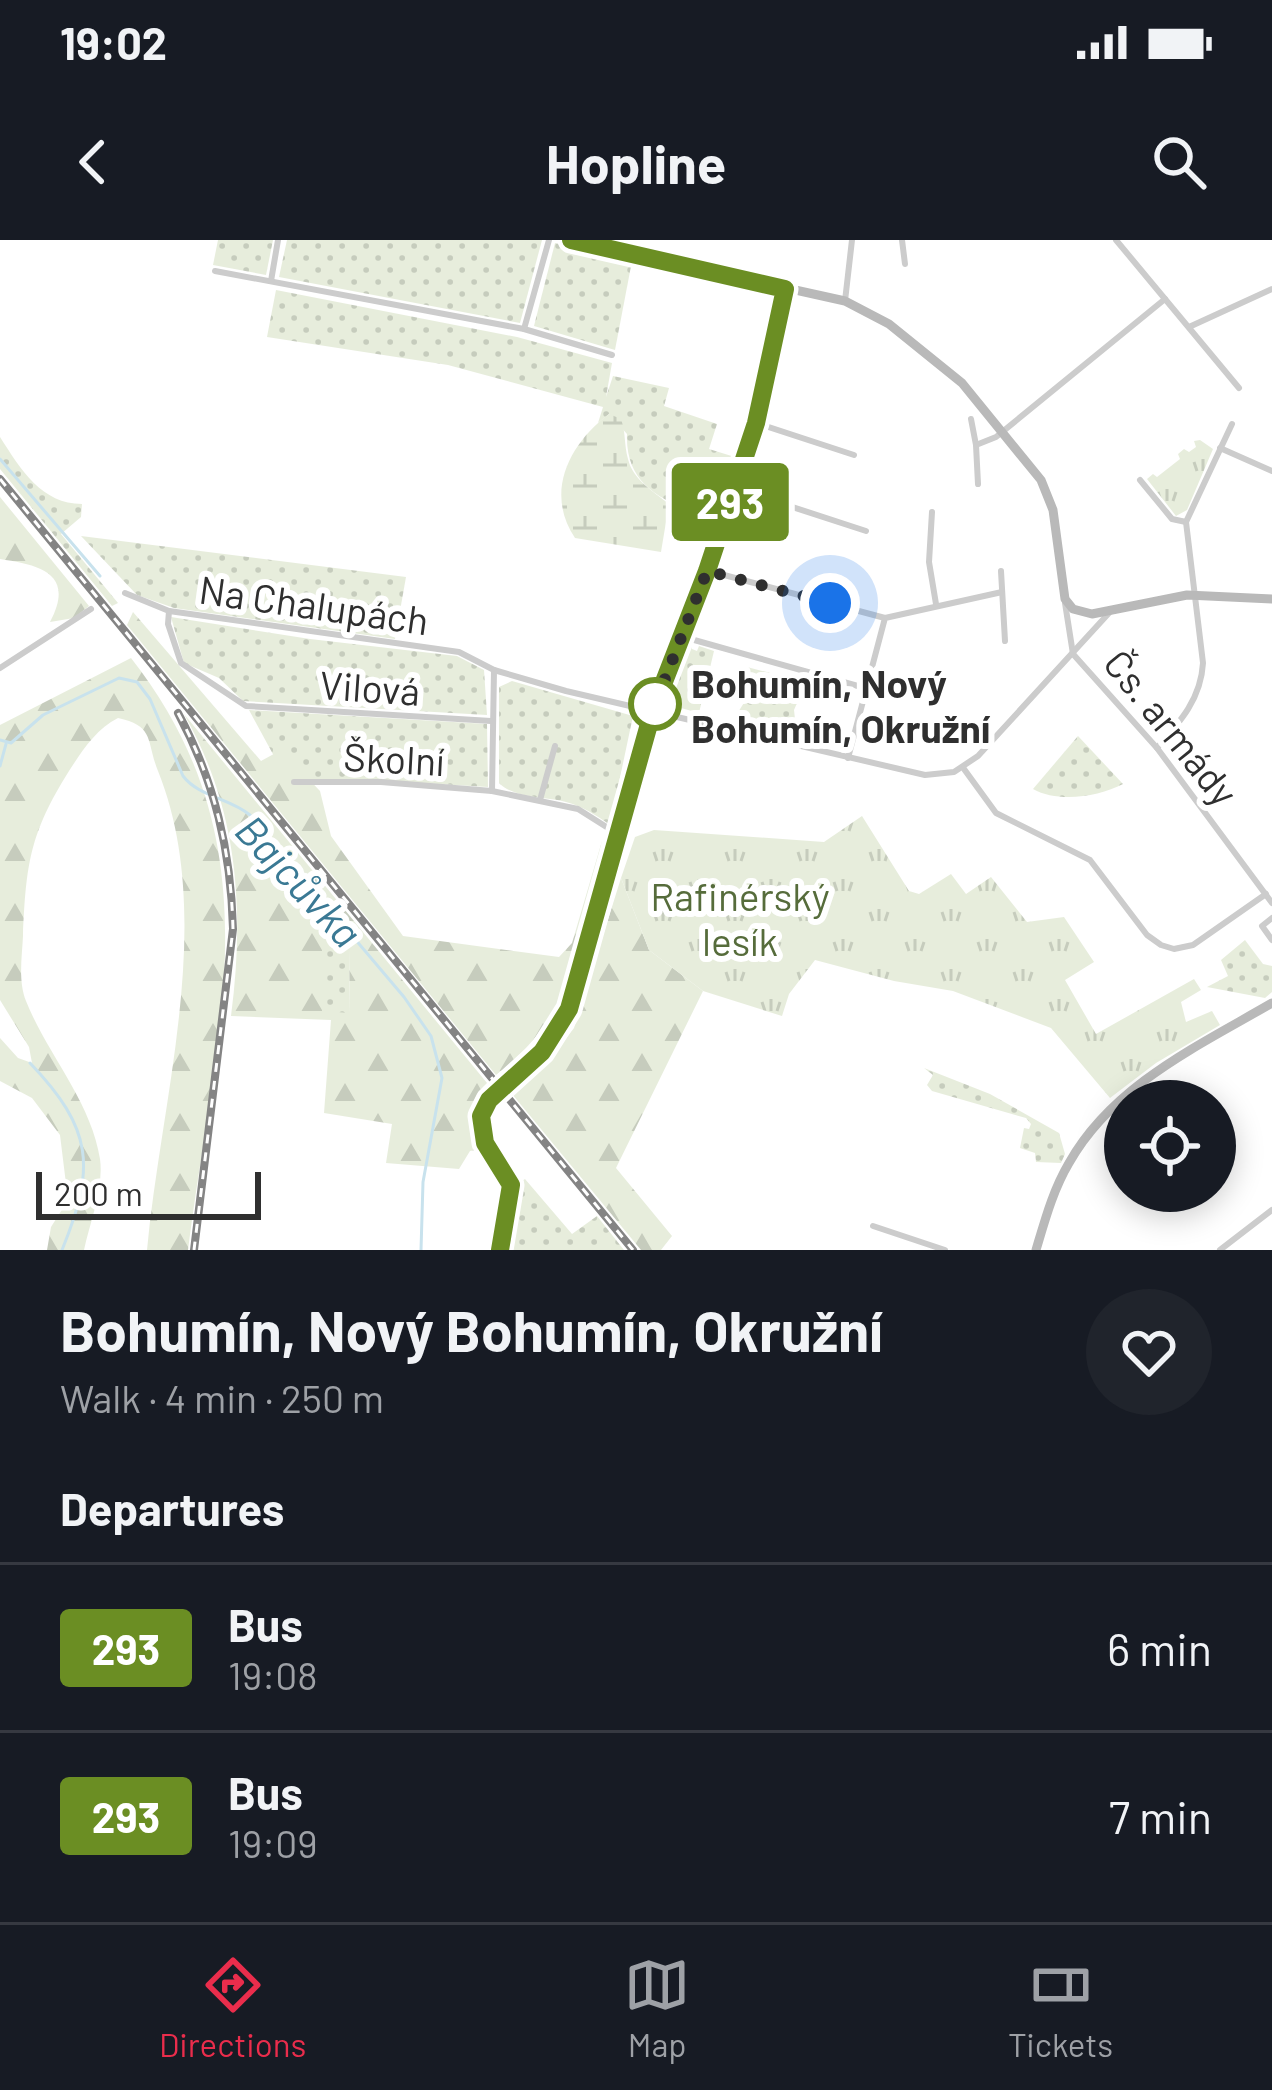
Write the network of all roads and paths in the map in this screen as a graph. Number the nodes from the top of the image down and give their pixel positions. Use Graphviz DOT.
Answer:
graph roads {
  1 [pos="278,240"];
  2 [pos="549,240"];
  3 [pos="571,240"];
  4 [pos="852,240"];
  5 [pos="902,240"];
  6 [pos="1116,240"];
  7 [pos="904,264"];
  8 [pos="215,272"];
  9 [pos="271,280"];
  10 [pos="785,289"];
  11 [pos="1272,289"];
  12 [pos="1165,299"];
  13 [pos="844,301"];
  14 [pos="1189,327"];
  15 [pos="524,329"];
  16 [pos="612,355"];
  17 [pos="1238,388"];
  18 [pos="971,419"];
  19 [pos="756,423"];
  20 [pos="1232,424"];
  21 [pos="1003,431"];
  22 [pos="976,445"];
  23 [pos="1220,448"];
  24 [pos="854,455"];
  25 [pos="1272,472"];
  26 [pos="1140,480"];
  27 [pos="978,484"];
  28 [pos="734,488"];
  29 [pos="932,512"];
  30 [pos="1186,522"];
  31 [pos="931,524"];
  32 [pos="942,526"];
  33 [pos="866,531"];
  34 [pos="707,571"];
  35 [pos="1001,571"];
  36 [pos="1002,592"];
  37 [pos="125,593"];
  38 [pos="1193,595"];
  39 [pos="1065,599"];
  40 [pos="1272,599"];
  41 [pos="936,604"];
  42 [pos="91,609"];
  43 [pos="169,610"];
  44 [pos="1112,610"];
  45 [pos="885,617"];
  46 [pos="680,636"];
  47 [pos="1005,641"];
  48 [pos="1073,654"];
  49 [pos="0,668"];
  50 [pos="494,670"];
  51 [pos="866,688"];
  52 [pos="653,710"];
  53 [pos="491,721"];
  54 [pos="555,746"];
  55 [pos="1157,748"];
  56 [pos="848,758"];
  57 [pos="963,768"];
  58 [pos="294,782"];
  59 [pos="492,791"];
  60 [pos="541,800"];
  61 [pos="616,833"];
  62 [pos="1266,894"];
  63 [pos="1272,903"];
  64 [pos="1272,918"];
  65 [pos="1272,940"];
  66 [pos="1272,1003"];
  67 [pos="1272,1210"];
  68 [pos="873,1226"];
  69 [pos="500,1250"];
  70 [pos="945,1250"];
  71 [pos="1036,1250"];
  72 [pos="1220,1250"];
  1 -- 9 [label="street"];
  2 -- 15 [label="street"];
  3 -- 10 [label="main road, Čs. armády"];
  4 -- 13 [label="street"];
  5 -- 7 [label="street"];
  6 -- 12 [label="street"];
  8 -- 9 [label="street"];
  9 -- 15 [label="street"];
  10 -- 13 [label="main road, Čs. armády"];
  10 -- 19 [label="street"];
  11 -- 14 [label="street"];
  12 -- 14 [label="street"];
  12 -- 21 [label="street"];
  13 -- 21 [label="main road, Čs. armády"];
  14 -- 17 [label="street"];
  15 -- 16 [label="street"];
  18 -- 22 [label="street"];
  19 -- 24 [label="street"];
  19 -- 28 [label="street"];
  20 -- 23 [label="street"];
  21 -- 22 [label="street"];
  21 -- 39 [label="main road, Čs. armády"];
  22 -- 27 [label="street"];
  23 -- 25 [label="street"];
  23 -- 30 [label="street"];
  26 -- 30 [label="street"];
  28 -- 33 [label="street"];
  28 -- 34 [label="street"];
  29 -- 31 [label="street"];
  30 -- 38 [label="street"];
  31 -- 32 [label="street"];
  31 -- 41 [label="street"];
  34 -- 45 [label="street"];
  34 -- 46 [label="street"];
  35 -- 36 [label="street"];
  36 -- 41 [label="street"];
  36 -- 47 [label="street"];
  37 -- 43 [label="street, Na Chalupách"];
  38 -- 40 [label="main road"];
  38 -- 44 [label="main road"];
  38 -- 55 [label="street"];
  39 -- 44 [label="main road"];
  39 -- 48 [label="street, Čs. armády"];
  41 -- 45 [label="street"];
  42 -- 49 [label="street"];
  43 -- 50 [label="street, Na Chalupách"];
  43 -- 53 [label="street, Vilová"];
  44 -- 48 [label="street"];
  45 -- 51 [label="street"];
  46 -- 51 [label="street"];
  46 -- 52 [label="street"];
  48 -- 55 [label="street, Čs. armády"];
  48 -- 57 [label="street"];
  50 -- 52 [label="street, Na Chalupách"];
  50 -- 53 [label="street"];
  51 -- 56 [label="street"];
  52 -- 56 [label="street, Na Chalupách"];
  52 -- 61 [label="street"];
  53 -- 59 [label="street, Školní"];
  54 -- 60 [label="street"];
  55 -- 62 [label="street, Čs. armády"];
  56 -- 57 [label="street, Na Chalupách"];
  57 -- 62 [label="street"];
  58 -- 59 [label="street, Školní"];
  59 -- 60 [label="street, Školní"];
  60 -- 61 [label="street, Školní"];
  61 -- 69 [label="street, bridge"];
  62 -- 63 [label="street, Čs. armády"];
  64 -- 65 [label="street"];
  66 -- 71 [label="main road"];
  67 -- 72 [label="street"];
  68 -- 70 [label="street"];
}
